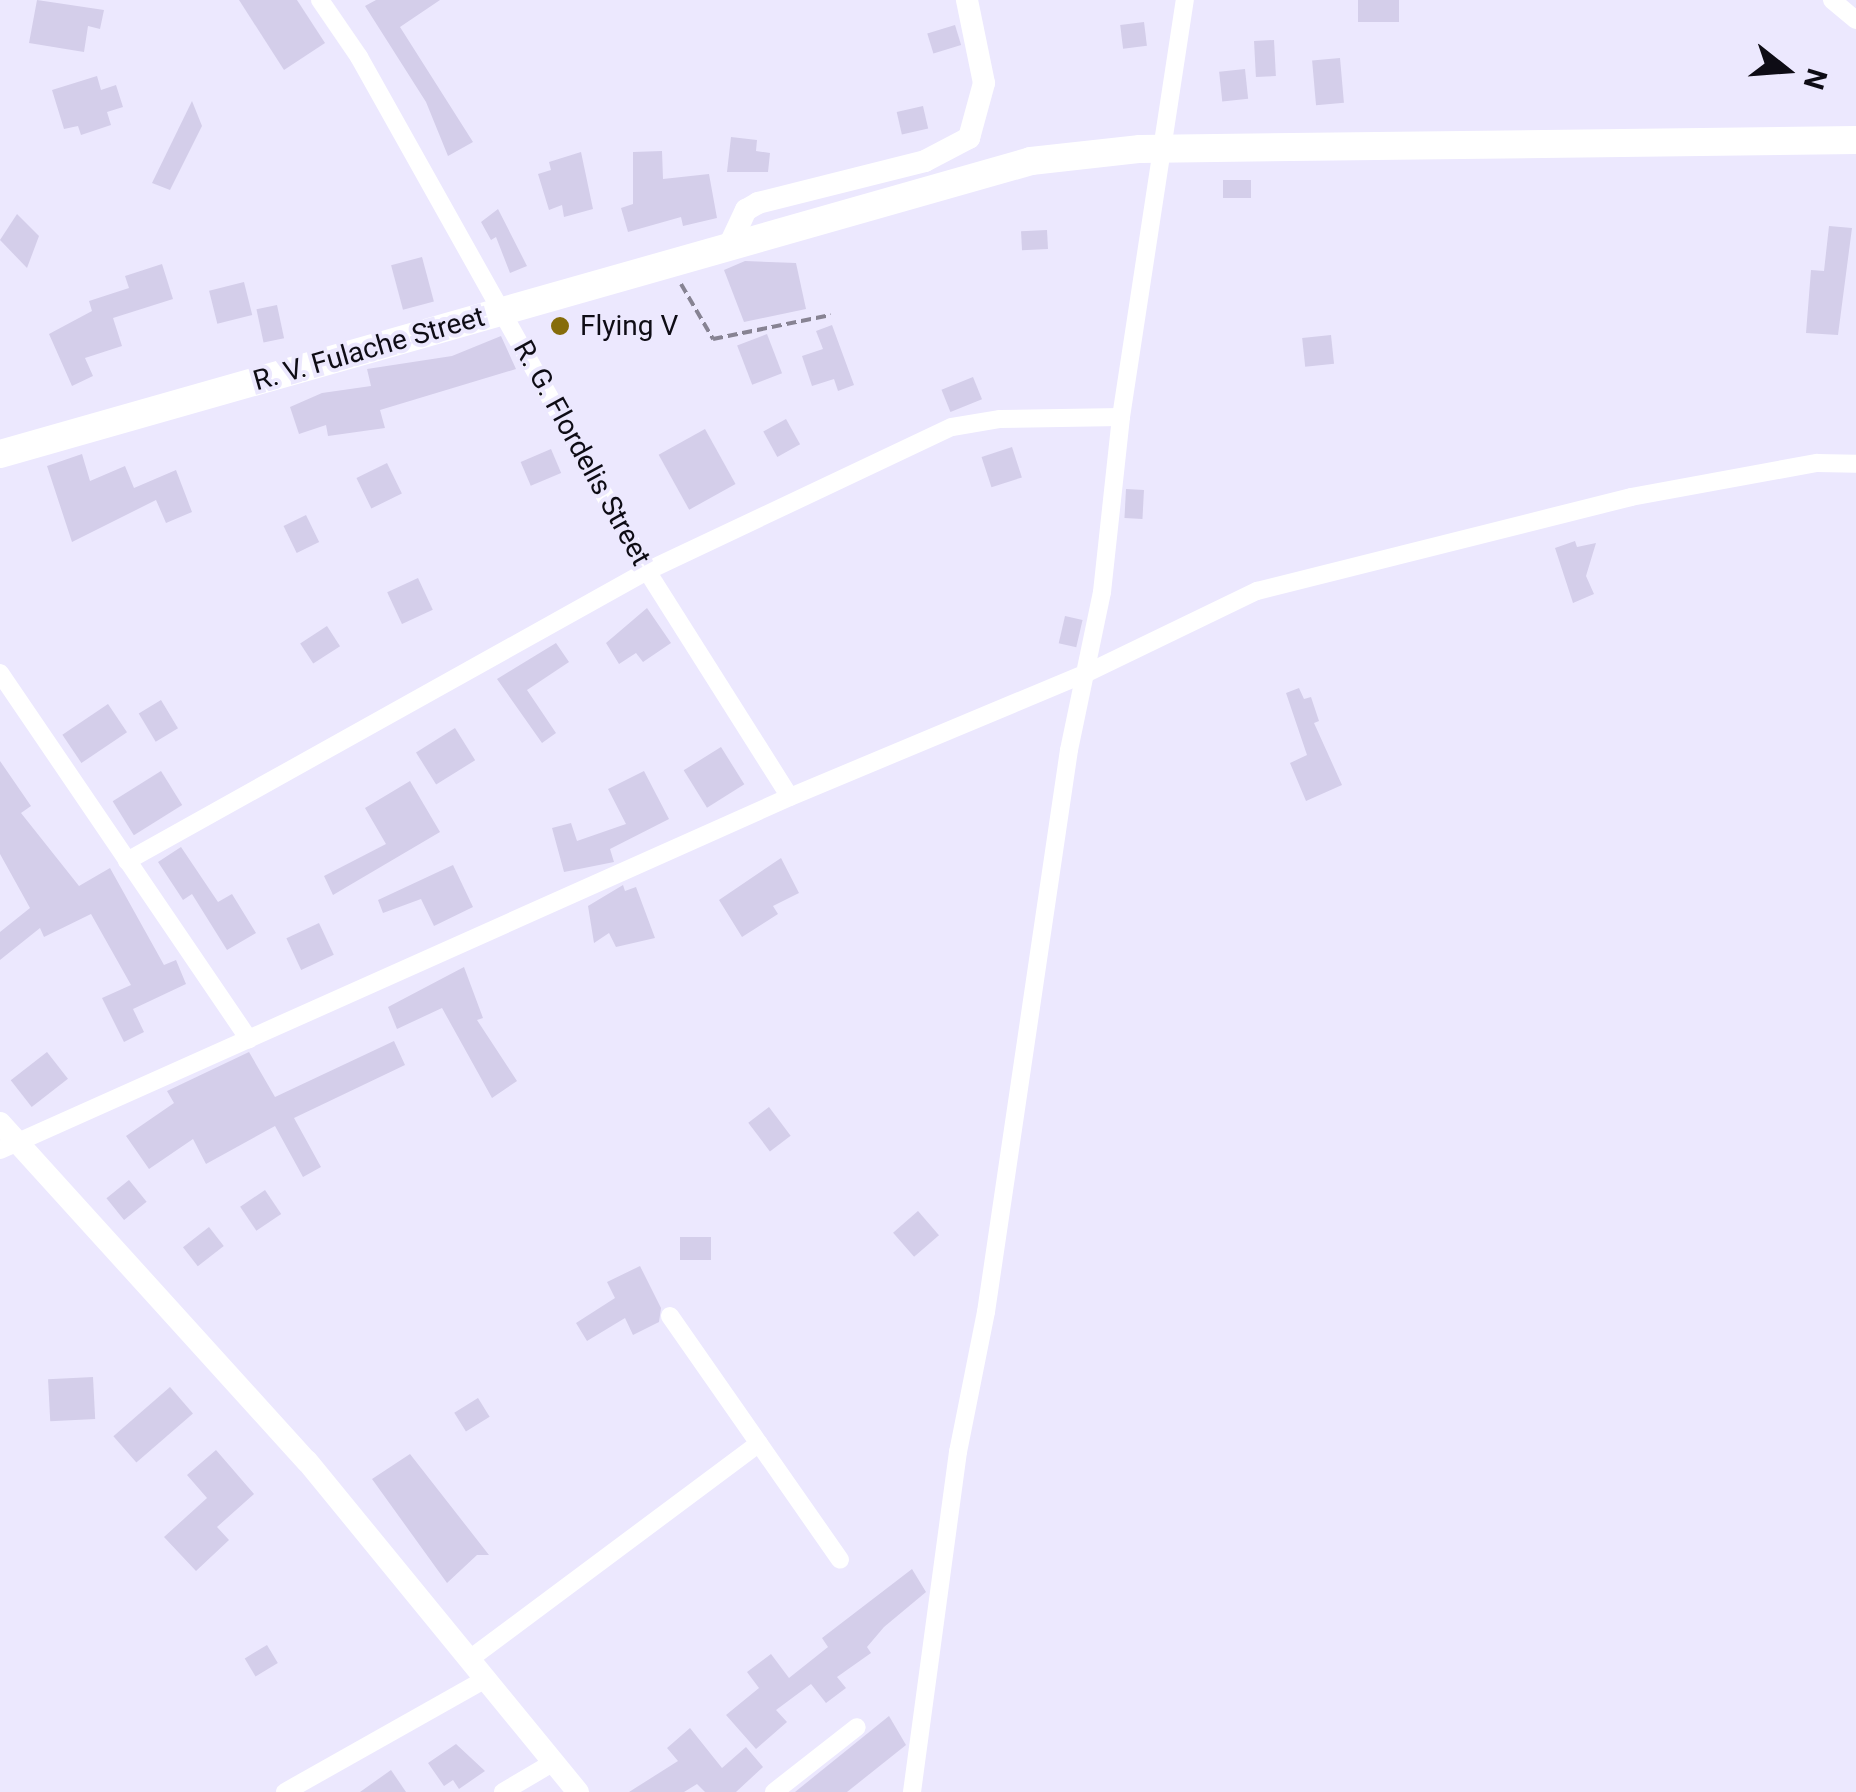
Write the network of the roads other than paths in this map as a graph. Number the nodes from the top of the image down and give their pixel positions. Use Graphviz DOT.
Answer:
graph roads {
  1 [pos="320,0"];
  2 [pos="967,0"];
  3 [pos="1185,0"];
  4 [pos="1832,0"];
  5 [pos="1856,20"];
  6 [pos="1856,140"];
  7 [pos="734,243"];
  8 [pos="503,311"];
  9 [pos="1121,417"];
  10 [pos="0,454"];
  11 [pos="1856,464"];
  12 [pos="647,571"];
  13 [pos="0,673"];
  14 [pos="1087,673"];
  15 [pos="790,797"];
  16 [pos="127,861"];
  17 [pos="249,1040"];
  18 [pos="0,1123"];
  19 [pos="8,1146"];
  20 [pos="670,1316"];
  21 [pos="759,1442"];
  22 [pos="840,1560"];
  23 [pos="471,1658"];
  24 [pos="487,1678"];
  25 [pos="856,1726"];
  26 [pos="554,1762"];
  27 [pos="285,1792"];
  28 [pos="503,1792"];
  29 [pos="578,1792"];
  30 [pos="774,1792"];
  31 [pos="912,1792"];
  1 -- 8 [label="street, R. G. Flordelis Street"];
  2 -- 7 [label="street"];
  3 -- 9 [label="street"];
  4 -- 5 [label="street"];
  6 -- 7 [label="main road, R. V. Fulache Street"];
  7 -- 8 [label="main road, R. V. Fulache Street"];
  8 -- 10 [label="main road, R. V. Fulache Street"];
  8 -- 12 [label="street, R. G. Flordelis Street"];
  9 -- 12 [label="street"];
  9 -- 14 [label="street"];
  11 -- 14 [label="street"];
  12 -- 15 [label="street, R. G. Flordelis Street"];
  12 -- 16 [label="street"];
  13 -- 16 [label="street"];
  14 -- 15 [label="street"];
  14 -- 31 [label="street"];
  15 -- 17 [label="street"];
  16 -- 17 [label="street"];
  17 -- 19 [label="street"];
  18 -- 19 [label="street"];
  19 -- 23 [label="street"];
  20 -- 21 [label="street"];
  21 -- 22 [label="street"];
  21 -- 23 [label="street"];
  23 -- 24 [label="street"];
  24 -- 26 [label="street"];
  24 -- 27 [label="street"];
  25 -- 30 [label="street"];
  26 -- 28 [label="street"];
  26 -- 29 [label="street"];
}
